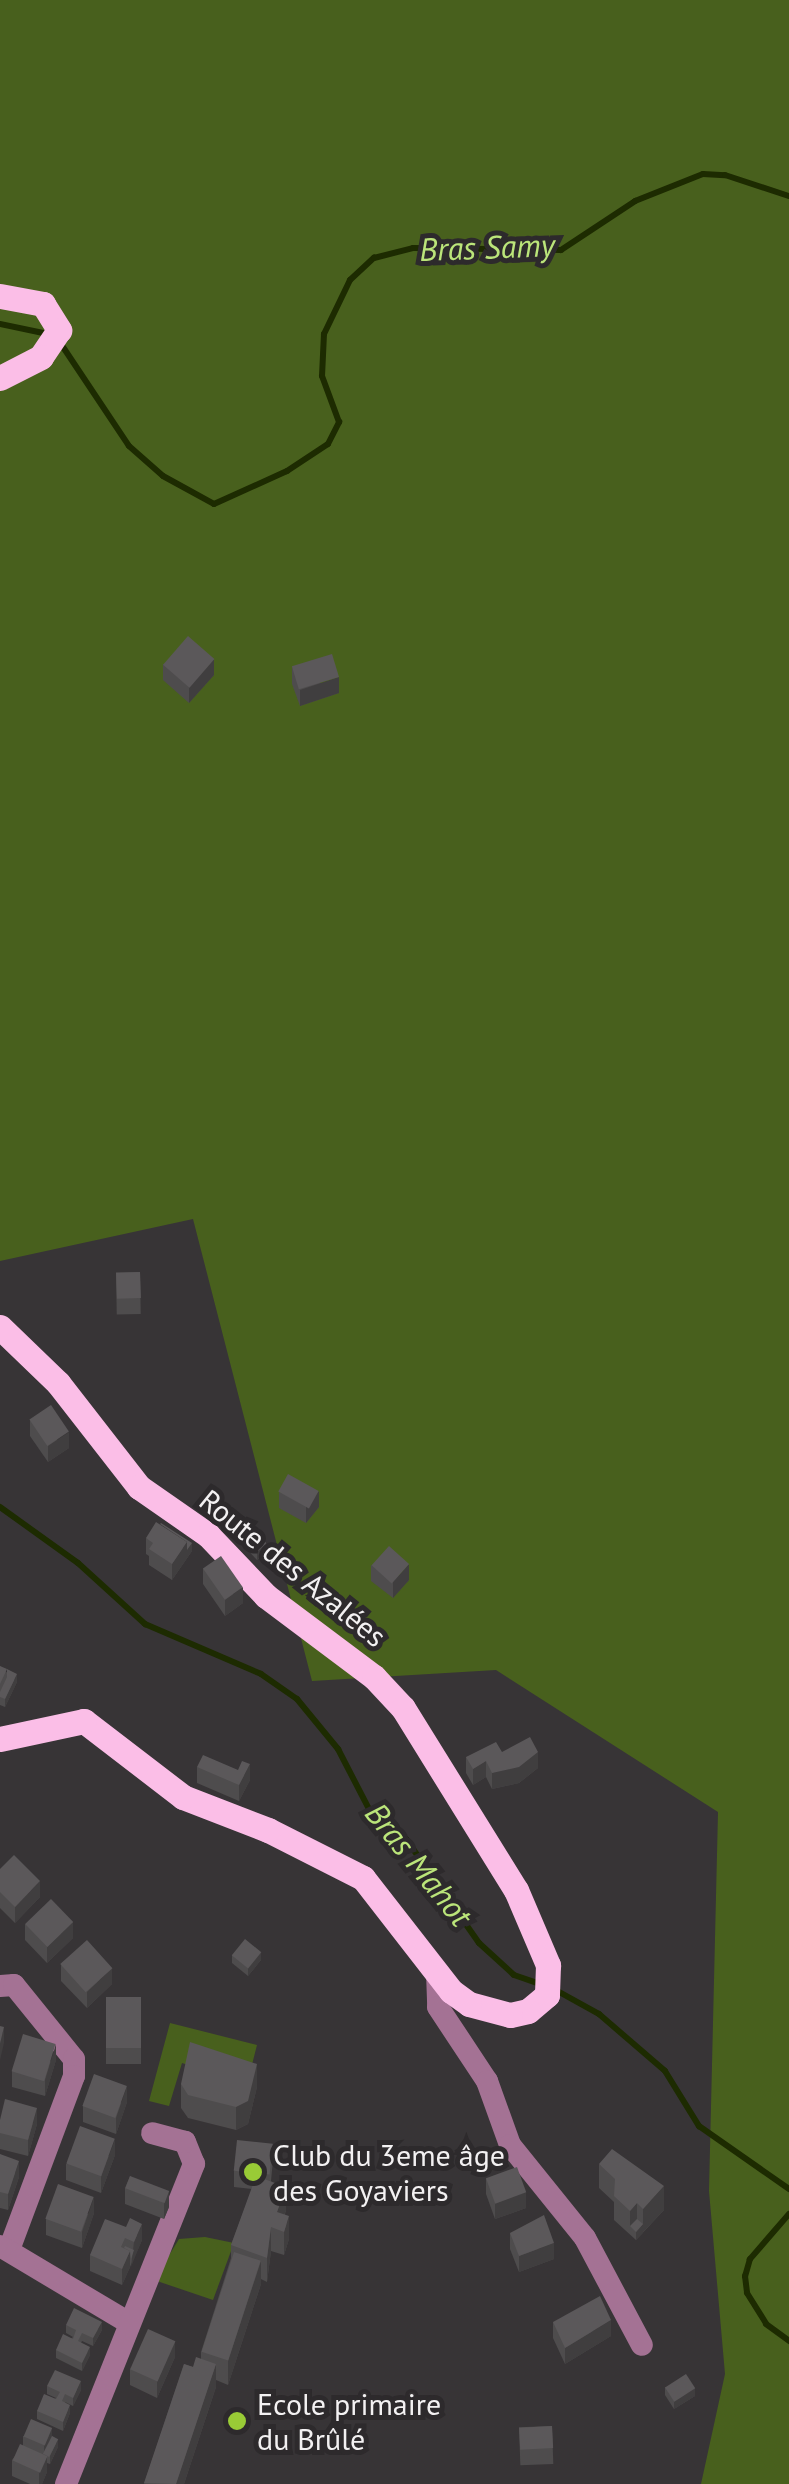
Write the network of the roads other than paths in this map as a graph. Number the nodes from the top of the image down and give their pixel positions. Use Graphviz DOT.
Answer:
graph roads {
  1 [pos="0,296"];
  2 [pos="0,378"];
  3 [pos="0,1326"];
  4 [pos="0,1739"];
  5 [pos="437,1972"];
  6 [pos="0,1986"];
  7 [pos="152,2133"];
  8 [pos="5,2248"];
  9 [pos="126,2321"];
  10 [pos="642,2345"];
  11 [pos="66,2484"];
  1 -- 2 [label="main road"];
  3 -- 5 [label="main road, Route des Azalées"];
  4 -- 5 [label="main road, Route des Azalées"];
  5 -- 10 [label="street"];
  6 -- 8 [label="street"];
  7 -- 9 [label="street"];
  8 -- 9 [label="street"];
  9 -- 11 [label="street"];
}
